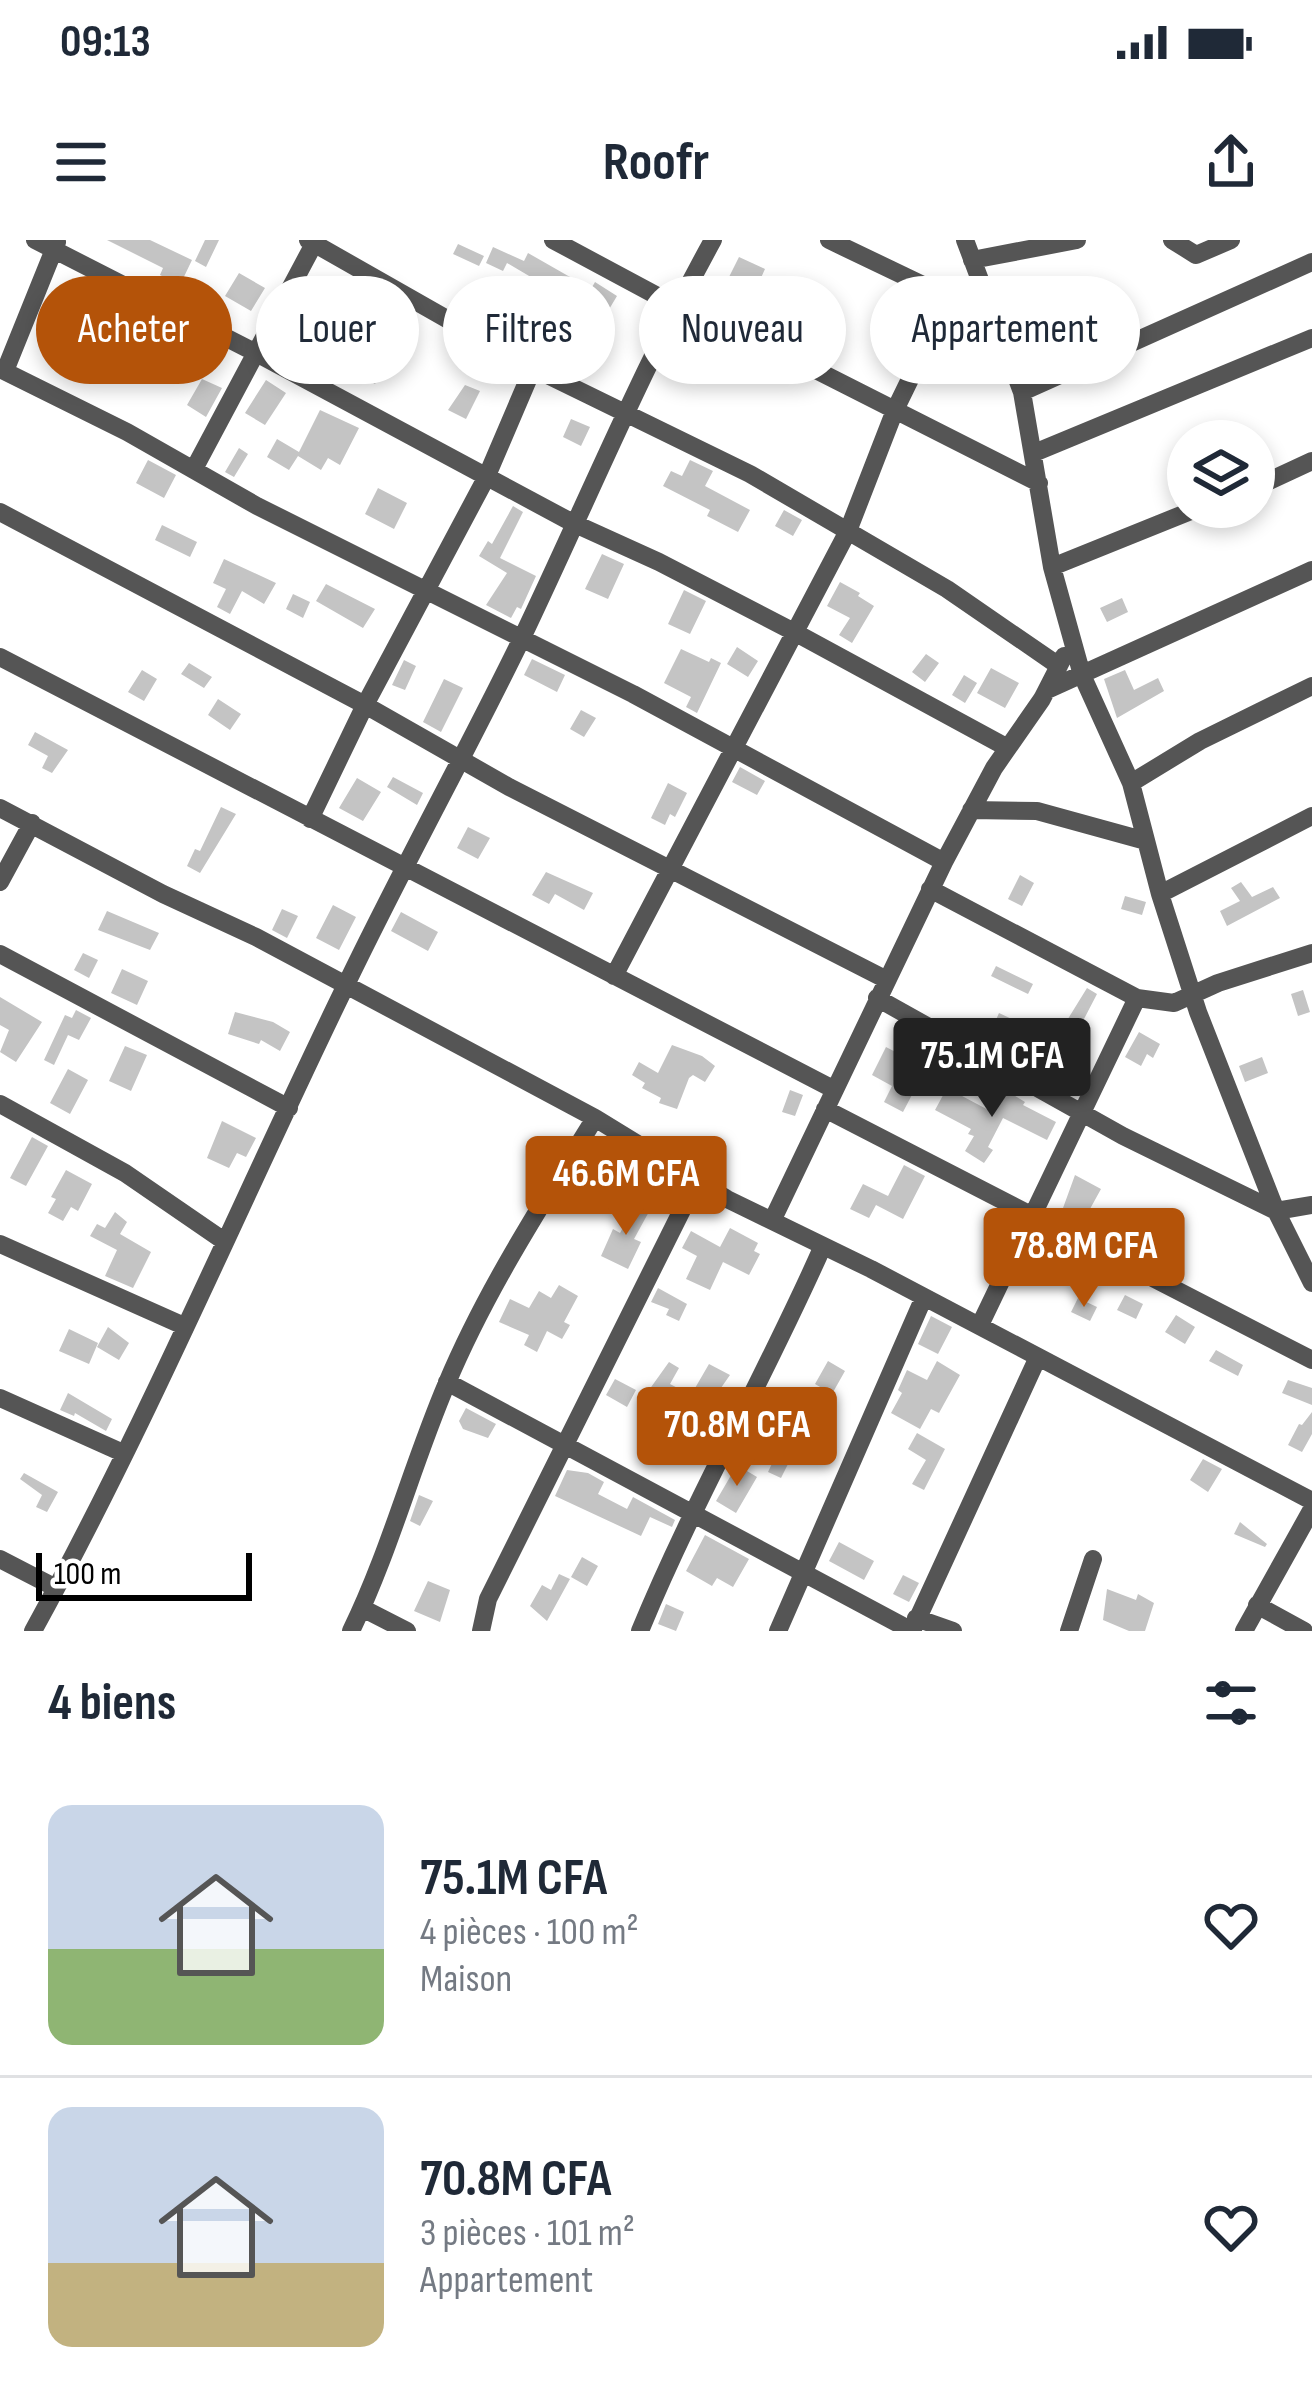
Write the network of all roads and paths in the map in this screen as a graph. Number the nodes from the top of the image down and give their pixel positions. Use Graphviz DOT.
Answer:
graph roads {
  1 [pos="553,240"];
  2 [pos="712,240"];
  3 [pos="830,240"];
  4 [pos="965,240"];
  5 [pos="1077,240"];
  6 [pos="1172,240"];
  7 [pos="1231,240"];
  8 [pos="312,241"];
  9 [pos="49,243"];
  10 [pos="972,260"];
  11 [pos="1312,262"];
  12 [pos="295,276"];
  13 [pos="692,276"];
  14 [pos="904,276"];
  15 [pos="978,276"];
  16 [pos="639,286"];
  17 [pos="443,316"];
  18 [pos="1312,338"];
  19 [pos="256,353"];
  20 [pos="256,358"];
  21 [pos="2,370"];
  22 [pos="313,384"];
  23 [pos="526,384"];
  24 [pos="564,384"];
  25 [pos="640,384"];
  26 [pos="840,384"];
  27 [pos="908,384"];
  28 [pos="1019,384"];
  29 [pos="1022,392"];
  30 [pos="895,410"];
  31 [pos="625,416"];
  32 [pos="1034,453"];
  33 [pos="1312,461"];
  34 [pos="194,469"];
  35 [pos="486,478"];
  36 [pos="1275,478"];
  37 [pos="1039,483"];
  38 [pos="0,512"];
  39 [pos="1167,521"];
  40 [pos="573,523"];
  41 [pos="848,531"];
  42 [pos="1052,567"];
  43 [pos="1312,570"];
  44 [pos="428,588"];
  45 [pos="796,633"];
  46 [pos="522,637"];
  47 [pos="1070,639"];
  48 [pos="0,657"];
  49 [pos="1059,666"];
  50 [pos="1082,675"];
  51 [pos="1312,686"];
  52 [pos="1047,690"];
  53 [pos="365,705"];
  54 [pos="1006,747"];
  55 [pos="735,750"];
  56 [pos="460,760"];
  57 [pos="1131,783"];
  58 [pos="0,808"];
  59 [pos="971,810"];
  60 [pos="1312,816"];
  61 [pos="310,819"];
  62 [pos="32,824"];
  63 [pos="1146,841"];
  64 [pos="944,862"];
  65 [pos="668,867"];
  66 [pos="405,868"];
  67 [pos="0,882"];
  68 [pos="930,889"];
  69 [pos="1160,894"];
  70 [pos="1312,953"];
  71 [pos="0,954"];
  72 [pos="614,976"];
  73 [pos="344,987"];
  74 [pos="881,989"];
  75 [pos="1193,997"];
  76 [pos="1137,998"];
  77 [pos="833,1089"];
  78 [pos="0,1104"];
  79 [pos="289,1108"];
  80 [pos="825,1109"];
  81 [pos="1083,1112"];
  82 [pos="595,1118"];
  83 [pos="696,1182"];
  84 [pos="1312,1205"];
  85 [pos="1276,1210"];
  86 [pos="1033,1215"];
  87 [pos="772,1221"];
  88 [pos="224,1241"];
  89 [pos="0,1244"];
  90 [pos="823,1248"];
  91 [pos="1312,1283"];
  92 [pos="924,1297"];
  93 [pos="980,1325"];
  94 [pos="184,1326"];
  95 [pos="1038,1357"];
  96 [pos="1312,1360"];
  97 [pos="448,1382"];
  98 [pos="0,1398"];
  99 [pos="567,1444"];
  100 [pos="123,1453"];
  101 [pos="1312,1505"];
  102 [pos="693,1512"];
  103 [pos="0,1559"];
  104 [pos="1093,1559"];
  105 [pos="800,1574"];
  106 [pos="56,1588"];
  107 [pos="1257,1605"];
  108 [pos="362,1608"];
  109 [pos="914,1627"];
  110 [pos="33,1631"];
  111 [pos="351,1631"];
  112 [pos="407,1631"];
  113 [pos="481,1631"];
  114 [pos="640,1631"];
  115 [pos="778,1631"];
  116 [pos="953,1631"];
  117 [pos="1069,1631"];
  118 [pos="1244,1631"];
  119 [pos="1304,1631"];
  1 -- 16 [label="street"];
  2 -- 13 [label="street"];
  3 -- 14 [label="street"];
  4 -- 10 [label="street"];
  5 -- 10 [label="street"];
  6 -- 7 [label="street"];
  8 -- 12 [label="street"];
  8 -- 17 [label="street"];
  9 -- 19 [label="street"];
  9 -- 21 [label="street"];
  10 -- 15 [label="street"];
  11 -- 29 [label="street"];
  18 -- 32 [label="street"];
  20 -- 34 [label="street"];
  21 -- 34 [label="street"];
  22 -- 35 [label="street"];
  23 -- 35 [label="street"];
  24 -- 31 [label="street"];
  25 -- 31 [label="street"];
  26 -- 30 [label="street"];
  27 -- 30 [label="street"];
  28 -- 29 [label="street"];
  29 -- 32 [label="street"];
  30 -- 37 [label="street"];
  30 -- 41 [label="street"];
  31 -- 40 [label="street"];
  31 -- 41 [label="street"];
  32 -- 37 [label="street"];
  33 -- 36 [label="street"];
  34 -- 44 [label="street"];
  35 -- 40 [label="street"];
  35 -- 44 [label="street"];
  37 -- 42 [label="street"];
  38 -- 53 [label="street"];
  39 -- 42 [label="street"];
  40 -- 45 [label="street"];
  40 -- 46 [label="street"];
  41 -- 45 [label="street"];
  41 -- 49 [label="street"];
  42 -- 47 [label="street"];
  43 -- 50 [label="street"];
  44 -- 46 [label="street"];
  44 -- 53 [label="street"];
  45 -- 54 [label="street"];
  45 -- 55 [label="street"];
  46 -- 55 [label="street"];
  46 -- 56 [label="street"];
  47 -- 49 [label="street"];
  47 -- 50 [label="street"];
  48 -- 61 [label="street"];
  49 -- 52 [label="street"];
  50 -- 52 [label="street"];
  50 -- 57 [label="street"];
  51 -- 57 [label="street"];
  52 -- 54 [label="street"];
  53 -- 56 [label="street"];
  53 -- 61 [label="street"];
  54 -- 59 [label="street"];
  55 -- 64 [label="street"];
  55 -- 65 [label="street"];
  56 -- 65 [label="street"];
  56 -- 66 [label="street"];
  57 -- 63 [label="street"];
  58 -- 62 [label="street"];
  59 -- 63 [label="street"];
  59 -- 64 [label="street"];
  60 -- 69 [label="street"];
  61 -- 66 [label="street"];
  62 -- 67 [label="street"];
  62 -- 73 [label="street"];
  63 -- 69 [label="street"];
  64 -- 68 [label="street"];
  65 -- 72 [label="street"];
  65 -- 74 [label="street"];
  66 -- 72 [label="street"];
  66 -- 73 [label="street"];
  68 -- 74 [label="street"];
  68 -- 76 [label="street"];
  69 -- 75 [label="street"];
  70 -- 75 [label="street"];
  71 -- 79 [label="street"];
  72 -- 77 [label="street"];
  73 -- 79 [label="street"];
  73 -- 82 [label="street"];
  74 -- 77 [label="street"];
  74 -- 81 [label="street"];
  75 -- 76 [label="street"];
  75 -- 85 [label="street"];
  76 -- 81 [label="street"];
  77 -- 80 [label="street"];
  78 -- 88 [label="street"];
  79 -- 88 [label="street"];
  80 -- 86 [label="street"];
  80 -- 87 [label="street"];
  81 -- 85 [label="street"];
  81 -- 86 [label="street"];
  82 -- 83 [label="street"];
  82 -- 97 [label="street"];
  83 -- 87 [label="street"];
  83 -- 99 [label="street"];
  84 -- 85 [label="street"];
  85 -- 91 [label="street"];
  86 -- 93 [label="street"];
  86 -- 96 [label="street"];
  87 -- 90 [label="street"];
  88 -- 94 [label="street"];
  89 -- 94 [label="street"];
  90 -- 92 [label="street"];
  90 -- 102 [label="street"];
  92 -- 93 [label="street"];
  92 -- 105 [label="street"];
  93 -- 95 [label="street"];
  94 -- 100 [label="street"];
  95 -- 101 [label="street"];
  95 -- 109 [label="street"];
  97 -- 99 [label="street"];
  97 -- 108 [label="street"];
  98 -- 100 [label="street"];
  99 -- 102 [label="street"];
  99 -- 113 [label="street"];
  100 -- 106 [label="street"];
  101 -- 107 [label="street"];
  102 -- 105 [label="street"];
  102 -- 114 [label="street"];
  103 -- 106 [label="street"];
  104 -- 117 [label="street"];
  105 -- 109 [label="street"];
  105 -- 115 [label="street"];
  106 -- 110 [label="street"];
  107 -- 118 [label="street"];
  107 -- 119 [label="street"];
  108 -- 111 [label="street"];
  108 -- 112 [label="street"];
  109 -- 116 [label="street"];
}
